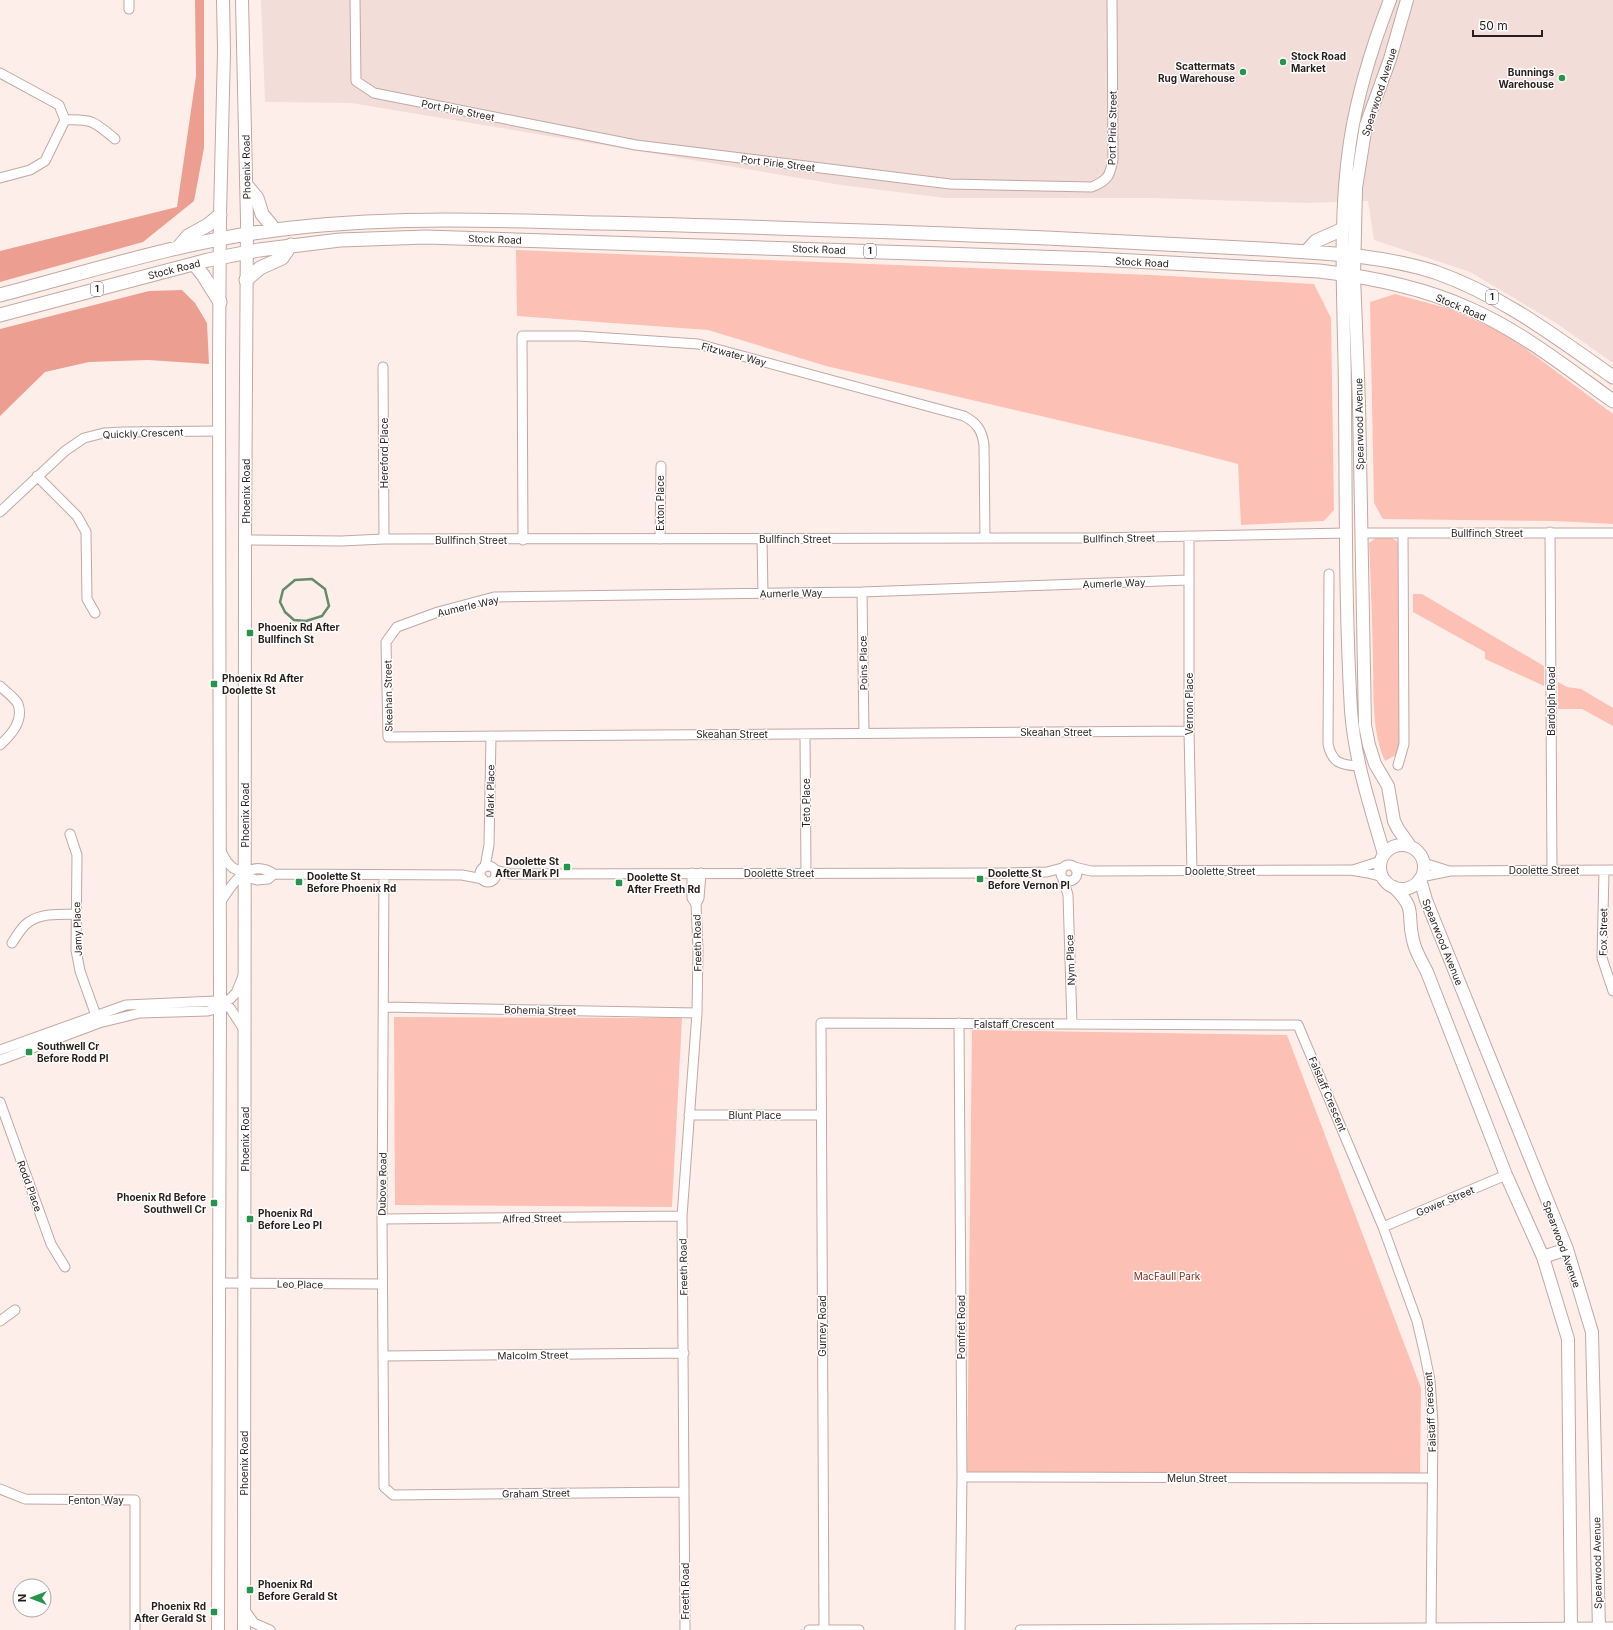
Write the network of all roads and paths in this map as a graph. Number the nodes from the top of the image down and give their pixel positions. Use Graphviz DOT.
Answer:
graph roads {
  1 [pos="223,0"];
  2 [pos="242,0"];
  3 [pos="355,0"];
  4 [pos="1112,0"];
  5 [pos="1390,0"];
  6 [pos="1407,0"];
  7 [pos="0,73"];
  8 [pos="65,120"];
  9 [pos="115,140"];
  10 [pos="0,178"];
  11 [pos="247,186"];
  12 [pos="220,215"];
  13 [pos="1343,229"];
  14 [pos="275,230"];
  15 [pos="247,234"];
  16 [pos="220,239"];
  17 [pos="291,245"];
  18 [pos="178,248"];
  19 [pos="246,252"];
  20 [pos="1306,252"];
  21 [pos="1348,255"];
  22 [pos="220,258"];
  23 [pos="194,264"];
  24 [pos="1348,275"];
  25 [pos="246,280"];
  26 [pos="0,295"];
  27 [pos="220,302"];
  28 [pos="0,315"];
  29 [pos="383,367"];
  30 [pos="1613,377"];
  31 [pos="1613,401"];
  32 [pos="220,431"];
  33 [pos="661,466"];
  34 [pos="37,476"];
  35 [pos="0,512"];
  36 [pos="1550,532"];
  37 [pos="1346,533"];
  38 [pos="1361,533"];
  39 [pos="1403,533"];
  40 [pos="1613,533"];
  41 [pos="1189,536"];
  42 [pos="985,538"];
  43 [pos="384,539"];
  44 [pos="660,539"];
  45 [pos="762,539"];
  46 [pos="245,540"];
  47 [pos="523,540"];
  48 [pos="1329,574"];
  49 [pos="1188,580"];
  50 [pos="862,592"];
  51 [pos="762,594"];
  52 [pos="95,613"];
  53 [pos="397,627"];
  54 [pos="0,686"];
  55 [pos="1189,730"];
  56 [pos="864,733"];
  57 [pos="805,734"];
  58 [pos="491,736"];
  59 [pos="0,745"];
  60 [pos="1358,766"];
  61 [pos="1398,766"];
  62 [pos="70,834"];
  63 [pos="1410,846"];
  64 [pos="219,849"];
  65 [pos="1382,858"];
  66 [pos="1424,864"];
  67 [pos="1074,867"];
  68 [pos="489,868"];
  69 [pos="1062,868"];
  70 [pos="1350,870"];
  71 [pos="1552,870"];
  72 [pos="1091,871"];
  73 [pos="1192,871"];
  74 [pos="1450,871"];
  75 [pos="1609,871"];
  76 [pos="1047,872"];
  77 [pos="245,873"];
  78 [pos="696,873"];
  79 [pos="806,873"];
  80 [pos="511,874"];
  81 [pos="384,875"];
  82 [pos="462,875"];
  83 [pos="1383,877"];
  84 [pos="1063,878"];
  85 [pos="1074,878"];
  86 [pos="1421,878"];
  87 [pos="483,879"];
  88 [pos="494,879"];
  89 [pos="1394,887"];
  90 [pos="1068,895"];
  91 [pos="220,904"];
  92 [pos="76,914"];
  93 [pos="12,943"];
  94 [pos="245,970"];
  95 [pos="1613,991"];
  96 [pos="220,1003"];
  97 [pos="384,1007"];
  98 [pos="697,1013"];
  99 [pos="98,1019"];
  100 [pos="821,1023"];
  101 [pos="959,1023"];
  102 [pos="1072,1024"];
  103 [pos="245,1031"];
  104 [pos="0,1050"];
  105 [pos="0,1060"];
  106 [pos="0,1102"];
  107 [pos="689,1115"];
  108 [pos="821,1115"];
  109 [pos="1506,1175"];
  110 [pos="682,1216"];
  111 [pos="382,1219"];
  112 [pos="1383,1227"];
  113 [pos="1567,1249"];
  114 [pos="1543,1257"];
  115 [pos="65,1268"];
  116 [pos="218,1283"];
  117 [pos="244,1283"];
  118 [pos="382,1284"];
  119 [pos="15,1310"];
  120 [pos="0,1321"];
  121 [pos="684,1353"];
  122 [pos="383,1356"];
  123 [pos="962,1477"];
  124 [pos="1432,1478"];
  125 [pos="0,1489"];
  126 [pos="389,1490"];
  127 [pos="684,1492"];
  128 [pos="244,1609"];
  129 [pos="1613,1627"];
  130 [pos="1571,1628"];
  131 [pos="1599,1628"];
  132 [pos="1140,1629"];
  133 [pos="1277,1629"];
  134 [pos="1431,1629"];
  135 [pos="135,1630"];
  136 [pos="218,1630"];
  137 [pos="244,1630"];
  138 [pos="270,1630"];
  139 [pos="685,1630"];
  140 [pos="809,1630"];
  141 [pos="824,1630"];
  142 [pos="859,1630"];
  143 [pos="960,1630"];
  144 [pos="1020,1630"];
  1 -- 12 [label="main road"];
  2 -- 11 [label="main road, Phoenix Road"];
  3 -- 4 [label="street, Port Pirie Street"];
  5 -- 13 [label="main road, Spearwood Avenue"];
  6 -- 21 [label="main road, Spearwood Avenue"];
  7 -- 8 [label="street"];
  8 -- 9 [label="street"];
  8 -- 10 [label="street"];
  11 -- 14 [label="highway"];
  11 -- 15 [label="main road, Phoenix Road"];
  12 -- 16 [label="main road"];
  12 -- 18 [label="highway"];
  13 -- 20 [label="highway"];
  13 -- 21 [label="main road, Spearwood Avenue"];
  14 -- 15 [label="highway, Stock Road / 1"];
  14 -- 20 [label="highway, Stock Road / 1"];
  15 -- 16 [label="highway, Stock Road / 1"];
  15 -- 19 [label="main road, Phoenix Road"];
  16 -- 18 [label="highway, Stock Road / 1"];
  16 -- 22 [label="main road"];
  17 -- 19 [label="highway, Stock Road / 1"];
  17 -- 24 [label="highway, Stock Road / 1"];
  17 -- 25 [label="highway"];
  18 -- 26 [label="highway, Stock Road / 1"];
  19 -- 22 [label="highway, Stock Road / 1"];
  19 -- 25 [label="main road, Phoenix Road"];
  20 -- 21 [label="highway, Stock Road / 1"];
  21 -- 24 [label="main road, Spearwood Avenue"];
  21 -- 30 [label="highway, Stock Road / 1"];
  22 -- 23 [label="highway, Stock Road / 1"];
  22 -- 27 [label="main road"];
  23 -- 27 [label="highway"];
  23 -- 28 [label="highway, Stock Road / 1"];
  24 -- 31 [label="highway, Stock Road / 1"];
  24 -- 37 [label="main road, Spearwood Avenue"];
  24 -- 38 [label="main road, Spearwood Avenue"];
  25 -- 46 [label="main road, Phoenix Road"];
  27 -- 32 [label="main road"];
  29 -- 43 [label="street, Hereford Place"];
  32 -- 34 [label="street, Quickly Crescent"];
  32 -- 64 [label="main road"];
  33 -- 44 [label="street, Exton Place"];
  34 -- 35 [label="street, Quickly Crescent"];
  34 -- 52 [label="street"];
  36 -- 39 [label="street, Bullfinch Street"];
  36 -- 40 [label="street, Bullfinch Street"];
  36 -- 71 [label="street, Bardolph Road"];
  37 -- 41 [label="street, Bullfinch Street"];
  37 -- 60 [label="main road, Spearwood Avenue"];
  38 -- 39 [label="street, Bullfinch Street"];
  38 -- 63 [label="main road, Spearwood Avenue"];
  39 -- 61 [label="street"];
  41 -- 42 [label="street, Bullfinch Street"];
  41 -- 49 [label="street, Vernon Place"];
  42 -- 45 [label="street, Bullfinch Street"];
  42 -- 47 [label="street, Fitzwater Way"];
  43 -- 46 [label="street, Bullfinch Street"];
  43 -- 47 [label="street, Bullfinch Street"];
  44 -- 45 [label="street, Bullfinch Street"];
  44 -- 47 [label="street, Bullfinch Street"];
  45 -- 51 [label="street"];
  46 -- 77 [label="main road, Phoenix Road"];
  48 -- 60 [label="street"];
  49 -- 50 [label="street, Aumerle Way"];
  49 -- 55 [label="street, Vernon Place"];
  50 -- 51 [label="street, Aumerle Way"];
  50 -- 56 [label="street, Poins Place"];
  51 -- 53 [label="street, Aumerle Way"];
  53 -- 58 [label="street, Skeahan Street"];
  54 -- 59 [label="street"];
  55 -- 56 [label="street, Skeahan Street"];
  55 -- 73 [label="street, Vernon Place"];
  56 -- 57 [label="street, Skeahan Street"];
  57 -- 58 [label="street, Skeahan Street"];
  57 -- 79 [label="street, Teto Place"];
  58 -- 68 [label="street, Mark Place"];
  60 -- 65 [label="main road, Spearwood Avenue"];
  62 -- 92 [label="street, Jamy Place"];
  63 -- 65 [label="main road"];
  63 -- 66 [label="main road, Spearwood Avenue"];
  64 -- 77 [label="street"];
  64 -- 91 [label="main road"];
  65 -- 70 [label="street, Doolette Street"];
  65 -- 83 [label="main road, Spearwood Avenue"];
  66 -- 74 [label="street, Doolette Street"];
  66 -- 86 [label="main road, Spearwood Avenue"];
  67 -- 69 [label="street"];
  67 -- 72 [label="street, Doolette Street"];
  67 -- 85 [label="street"];
  68 -- 80 [label="street, Doolette Street"];
  68 -- 82 [label="street"];
  68 -- 87 [label="street"];
  68 -- 88 [label="street"];
  69 -- 76 [label="street, Doolette Street"];
  69 -- 84 [label="street"];
  70 -- 73 [label="street, Doolette Street"];
  70 -- 83 [label="street, Doolette Street"];
  71 -- 74 [label="street, Doolette Street"];
  71 -- 75 [label="street, Doolette Street"];
  72 -- 73 [label="street, Doolette Street"];
  72 -- 85 [label="street, Doolette Street"];
  74 -- 86 [label="street, Doolette Street"];
  75 -- 95 [label="street, Fox Street"];
  76 -- 79 [label="street, Doolette Street"];
  76 -- 84 [label="street, Doolette Street"];
  77 -- 81 [label="street"];
  77 -- 91 [label="street"];
  77 -- 94 [label="main road, Phoenix Road"];
  78 -- 79 [label="street, Doolette Street"];
  78 -- 80 [label="street, Doolette Street"];
  78 -- 98 [label="street, Freeth Road"];
  80 -- 88 [label="street, Doolette Street"];
  81 -- 82 [label="street"];
  81 -- 97 [label="street, Dubove Road"];
  82 -- 87 [label="street"];
  83 -- 89 [label="main road, Spearwood Avenue"];
  84 -- 85 [label="street"];
  84 -- 90 [label="street, Nym Place"];
  85 -- 90 [label="street, Nym Place"];
  86 -- 89 [label="main road"];
  86 -- 113 [label="main road, Spearwood Avenue"];
  87 -- 88 [label="street, Doolette Street"];
  89 -- 109 [label="main road, Spearwood Avenue"];
  90 -- 102 [label="street, Nym Place"];
  91 -- 96 [label="main road"];
  92 -- 93 [label="street"];
  92 -- 99 [label="street, Jamy Place"];
  94 -- 96 [label="street"];
  94 -- 103 [label="main road, Phoenix Road"];
  96 -- 99 [label="street"];
  96 -- 103 [label="street"];
  96 -- 116 [label="main road"];
  97 -- 98 [label="street, Bohemia Street"];
  97 -- 111 [label="street, Dubove Road"];
  98 -- 107 [label="street, Freeth Road"];
  99 -- 104 [label="street"];
  99 -- 105 [label="street"];
  100 -- 101 [label="street, Falstaff Crescent"];
  100 -- 108 [label="street, Gurney Road"];
  101 -- 102 [label="street, Falstaff Crescent"];
  101 -- 123 [label="street, Pomfret Road"];
  102 -- 112 [label="street, Falstaff Crescent"];
  103 -- 117 [label="main road, Phoenix Road"];
  106 -- 115 [label="street, Rodd Place"];
  107 -- 108 [label="street, Blunt Place"];
  107 -- 110 [label="street, Freeth Road"];
  108 -- 141 [label="street, Gurney Road"];
  109 -- 112 [label="street, Gower Street"];
  109 -- 114 [label="main road, Spearwood Avenue"];
  110 -- 111 [label="street, Alfred Street"];
  110 -- 121 [label="street, Freeth Road"];
  111 -- 118 [label="street, Dubove Road"];
  112 -- 124 [label="street, Falstaff Crescent"];
  113 -- 114 [label="main road"];
  113 -- 131 [label="main road, Spearwood Avenue"];
  114 -- 130 [label="main road, Spearwood Avenue"];
  116 -- 117 [label="street, Leo Place"];
  116 -- 136 [label="main road"];
  117 -- 118 [label="street, Leo Place"];
  117 -- 128 [label="main road, Phoenix Road"];
  118 -- 122 [label="street, Dubove Road"];
  119 -- 120 [label="street"];
  121 -- 122 [label="street, Malcolm Street"];
  121 -- 127 [label="street, Freeth Road"];
  122 -- 126 [label="street, Dubove Road"];
  123 -- 124 [label="street, Melun Street"];
  123 -- 143 [label="street, Pomfret Road"];
  124 -- 134 [label="street, Falstaff Crescent"];
  125 -- 135 [label="street, Fenton Way"];
  126 -- 127 [label="street, Graham Street"];
  127 -- 139 [label="street, Freeth Road"];
  128 -- 137 [label="main road, Phoenix Road"];
  128 -- 138 [label="street"];
  129 -- 131 [label="street"];
  130 -- 131 [label="street"];
  130 -- 134 [label="street"];
  132 -- 133 [label="street"];
  132 -- 144 [label="street"];
  133 -- 134 [label="street"];
  140 -- 141 [label="street"];
  141 -- 142 [label="street"];
}
